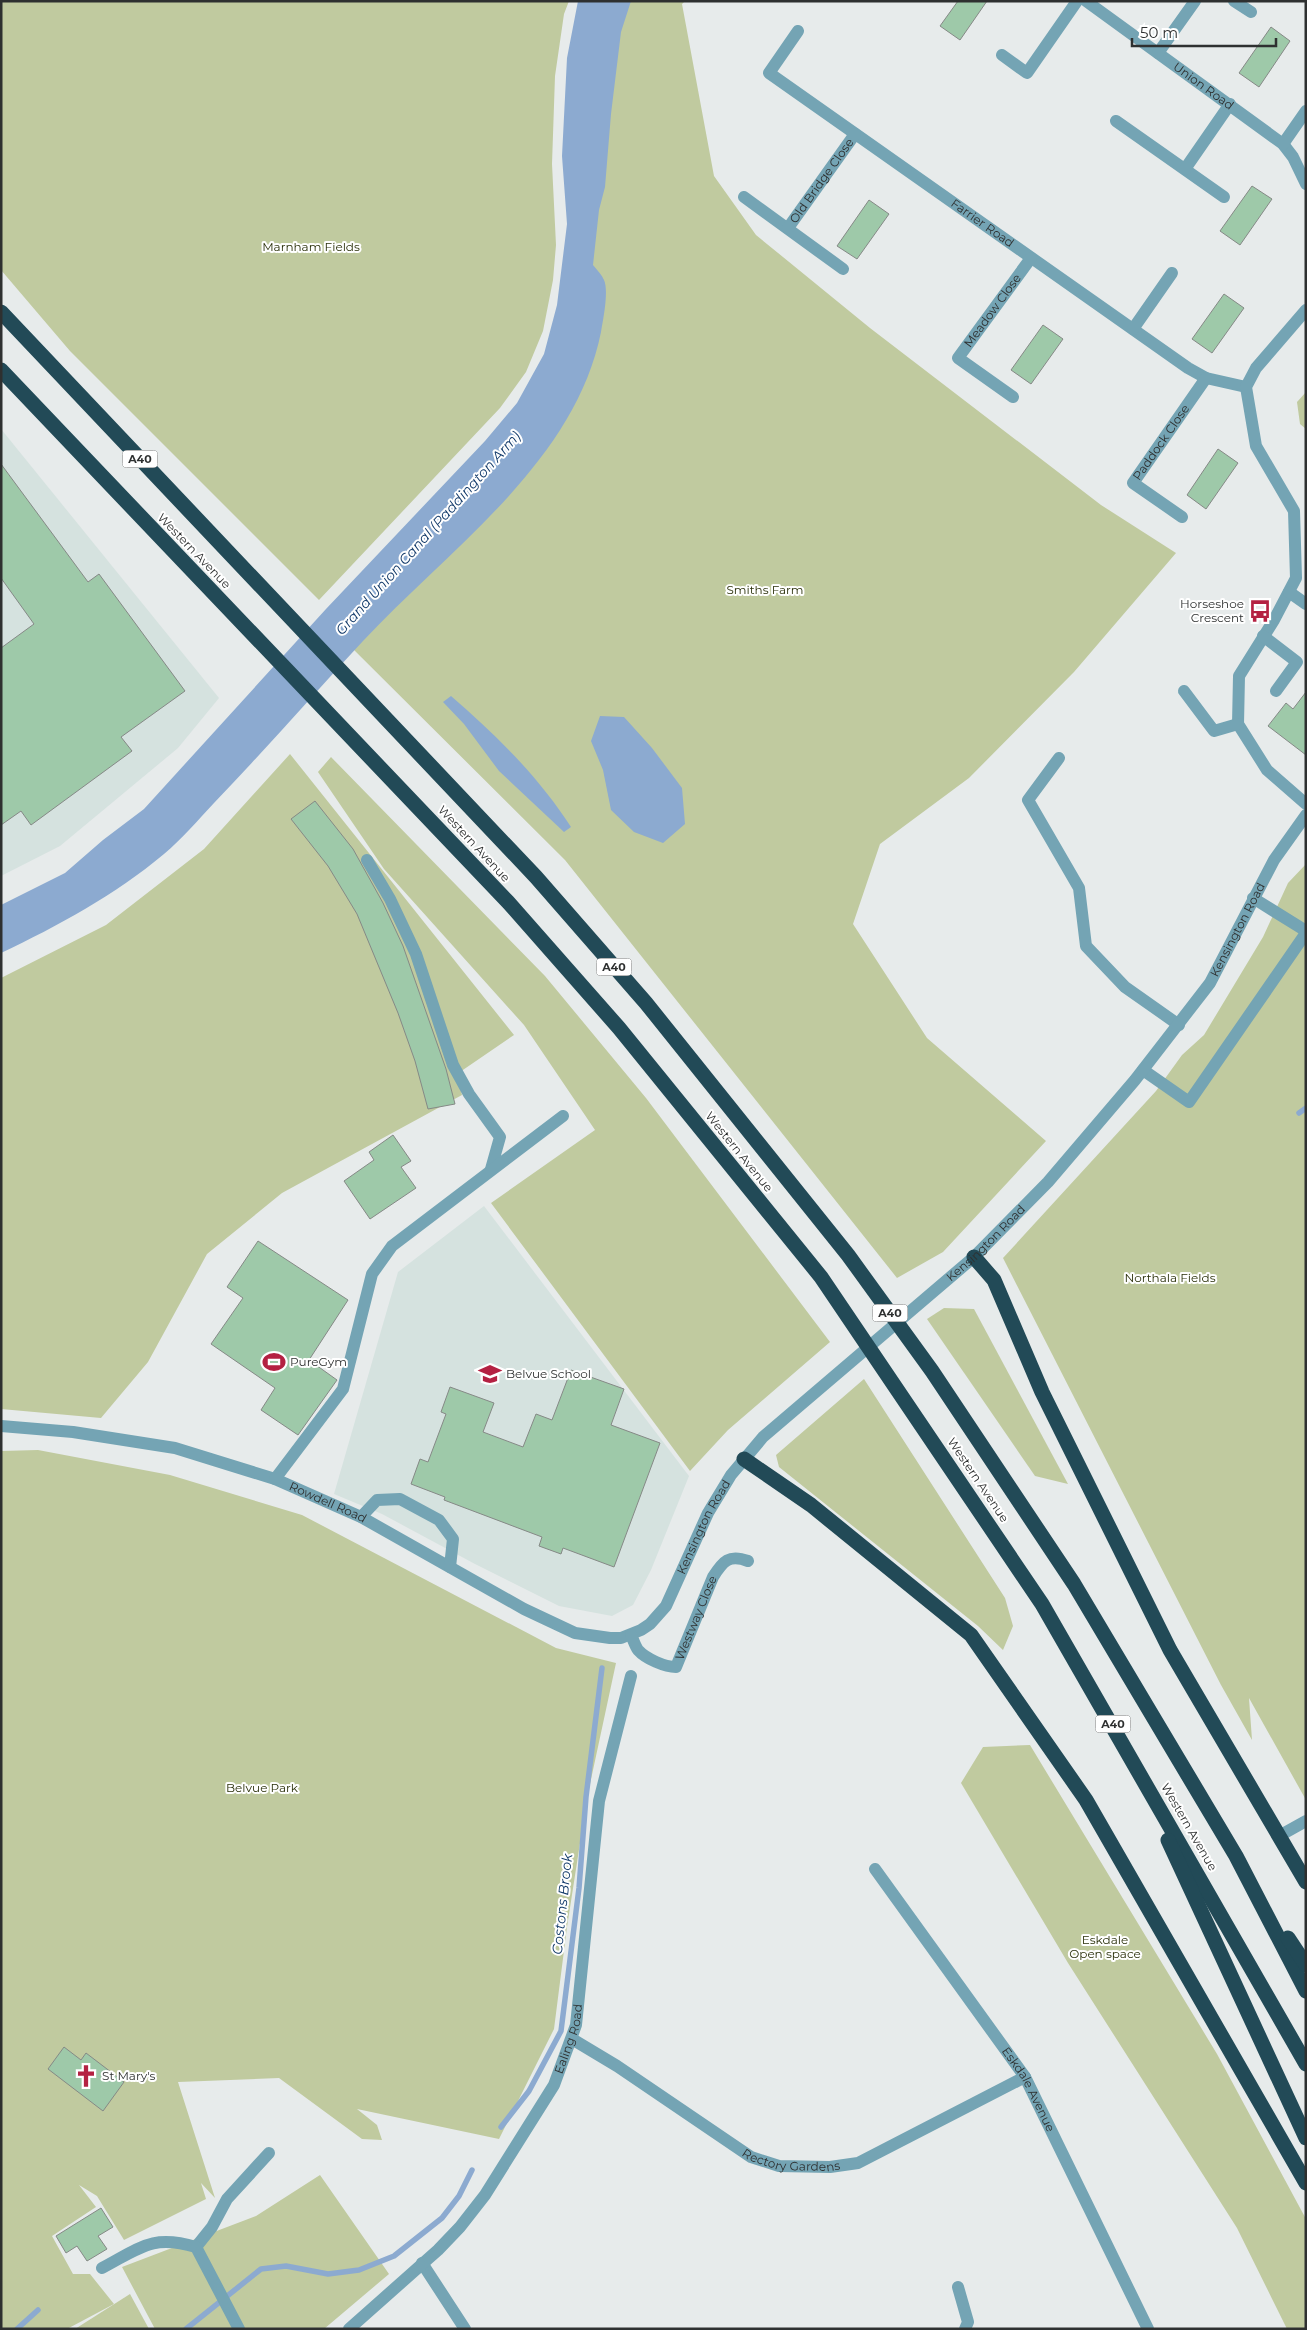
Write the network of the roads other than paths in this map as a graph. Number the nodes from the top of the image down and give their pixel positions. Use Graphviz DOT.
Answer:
graph roads {
  1 [pos="1077,1"];
  2 [pos="1086,1"];
  3 [pos="1195,1"];
  4 [pos="1234,1"];
  5 [pos="1251,12"];
  6 [pos="798,31"];
  7 [pos="1158,53"];
  8 [pos="1002,55"];
  9 [pos="1230,104"];
  10 [pos="1306,111"];
  11 [pos="1116,121"];
  12 [pos="855,134"];
  13 [pos="1283,144"];
  14 [pos="1185,169"];
  15 [pos="1306,184"];
  16 [pos="744,197"];
  17 [pos="1224,197"];
  18 [pos="788,228"];
  19 [pos="1031,258"];
  20 [pos="843,269"];
  21 [pos="1172,273"];
  22 [pos="1306,310"];
  23 [pos="1,312"];
  24 [pos="1133,329"];
  25 [pos="1,370"];
  26 [pos="1206,378"];
  27 [pos="1246,387"];
  28 [pos="1014,397"];
  29 [pos="1182,517"];
  30 [pos="1288,592"];
  31 [pos="1306,604"];
  32 [pos="1263,636"];
  33 [pos="1184,690"];
  34 [pos="1276,691"];
  35 [pos="1238,724"];
  36 [pos="1059,758"];
  37 [pos="1306,804"];
  38 [pos="1306,815"];
  39 [pos="367,860"];
  40 [pos="1253,898"];
  41 [pos="1306,932"];
  42 [pos="1179,1024"];
  43 [pos="1143,1070"];
  44 [pos="564,1116"];
  45 [pos="491,1169"];
  46 [pos="974,1257"];
  47 [pos="1,1426"];
  48 [pos="744,1459"];
  49 [pos="276,1479"];
  50 [pos="361,1517"];
  51 [pos="748,1561"];
  52 [pos="450,1567"];
  53 [pos="631,1635"];
  54 [pos="631,1676"];
  55 [pos="1124,1744"];
  56 [pos="1306,1822"];
  57 [pos="1279,1836"];
  58 [pos="1236,1856"];
  59 [pos="875,1869"];
  60 [pos="1306,1882"];
  61 [pos="1306,1965"];
  62 [pos="1306,1990"];
  63 [pos="572,2040"];
  64 [pos="1306,2064"];
  65 [pos="1024,2077"];
  66 [pos="1306,2138"];
  67 [pos="269,2153"];
  68 [pos="1306,2183"];
  69 [pos="196,2247"];
  70 [pos="422,2263"];
  71 [pos="102,2268"];
  72 [pos="958,2286"];
  73 [pos="239,2329"];
  74 [pos="349,2329"];
  75 [pos="465,2329"];
  76 [pos="965,2329"];
  77 [pos="1148,2329"];
  1 -- 8 [label="street"];
  2 -- 7 [label="street, Union Road"];
  3 -- 7 [label="street"];
  4 -- 5 [label="street"];
  6 -- 12 [label="street, Farrier Road"];
  7 -- 9 [label="street, Union Road"];
  9 -- 13 [label="street, Union Road"];
  9 -- 14 [label="street"];
  10 -- 13 [label="street"];
  11 -- 14 [label="street"];
  12 -- 18 [label="street, Old Bridge Close"];
  12 -- 19 [label="street, Farrier Road"];
  13 -- 15 [label="street, Union Road"];
  14 -- 17 [label="street"];
  16 -- 18 [label="street, Old Bridge Close"];
  18 -- 20 [label="street, Old Bridge Close"];
  19 -- 24 [label="street, Farrier Road"];
  19 -- 28 [label="street, Meadow Close"];
  21 -- 24 [label="street"];
  22 -- 27 [label="street"];
  23 -- 58 [label="highway, Western Avenue / A40"];
  24 -- 26 [label="street, Farrier Road"];
  25 -- 55 [label="highway, Western Avenue / A40"];
  26 -- 27 [label="street, Farrier Road"];
  26 -- 29 [label="street, Paddock Close"];
  27 -- 30 [label="street"];
  30 -- 31 [label="street"];
  30 -- 32 [label="street"];
  32 -- 34 [label="street"];
  32 -- 35 [label="street"];
  33 -- 35 [label="street"];
  35 -- 37 [label="street"];
  36 -- 42 [label="street"];
  38 -- 40 [label="street, Kensington Road"];
  39 -- 45 [label="street"];
  40 -- 41 [label="street"];
  40 -- 42 [label="street, Kensington Road"];
  41 -- 43 [label="street"];
  42 -- 43 [label="street, Kensington Road"];
  43 -- 46 [label="street, Kensington Road"];
  44 -- 45 [label="street"];
  45 -- 49 [label="street"];
  46 -- 48 [label="street, Kensington Road"];
  46 -- 57 [label="highway"];
  47 -- 49 [label="street, Rowdell Road"];
  48 -- 53 [label="street, Kensington Road"];
  48 -- 68 [label="highway"];
  49 -- 50 [label="street, Rowdell Road"];
  50 -- 52 [label="street, Rowdell Road"];
  50 -- 52 [label="street"];
  51 -- 53 [label="street, Westway Close"];
  52 -- 53 [label="street, Rowdell Road"];
  54 -- 63 [label="street, Ealing Road"];
  55 -- 64 [label="highway, Western Avenue / A40"];
  55 -- 66 [label="highway, A40"];
  56 -- 57 [label="street"];
  57 -- 60 [label="highway"];
  58 -- 61 [label="highway, A40"];
  58 -- 62 [label="highway, Western Avenue / A40"];
  59 -- 65 [label="street, Eskdale Avenue"];
  63 -- 65 [label="street, Rectory Gardens"];
  63 -- 70 [label="street, Ealing Road"];
  65 -- 77 [label="street, Eskdale Avenue"];
  67 -- 69 [label="street"];
  69 -- 71 [label="street"];
  69 -- 73 [label="street"];
  70 -- 74 [label="street, Ealing Road"];
  70 -- 75 [label="street"];
  72 -- 76 [label="street"];
}
